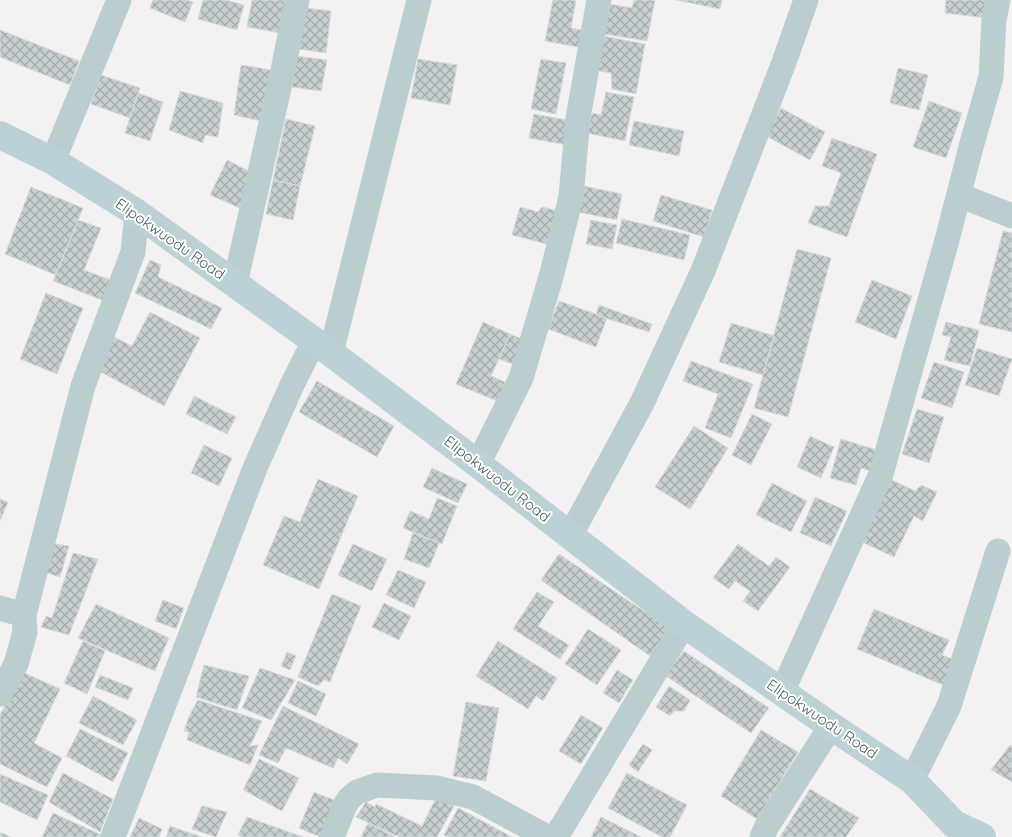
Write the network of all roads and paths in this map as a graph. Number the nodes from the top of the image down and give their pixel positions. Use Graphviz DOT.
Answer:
graph roads {
  1 [pos="119,0"];
  2 [pos="297,0"];
  3 [pos="419,0"];
  4 [pos="599,0"];
  5 [pos="806,0"];
  6 [pos="998,0"];
  7 [pos="0,135"];
  8 [pos="53,161"];
  9 [pos="958,195"];
  10 [pos="136,213"];
  11 [pos="1012,216"];
  12 [pos="235,284"];
  13 [pos="322,347"];
  14 [pos="478,464"];
  15 [pos="570,536"];
  16 [pos="998,551"];
  17 [pos="0,608"];
  18 [pos="24,615"];
  19 [pos="684,624"];
  20 [pos="782,692"];
  21 [pos="0,694"];
  22 [pos="831,726"];
  23 [pos="912,780"];
  24 [pos="950,830"];
  25 [pos="113,837"];
  26 [pos="332,837"];
  27 [pos="548,837"];
  28 [pos="556,837"];
  29 [pos="762,837"];
  30 [pos="982,837"];
  1 -- 8 [label="street"];
  2 -- 12 [label="street"];
  3 -- 13 [label="street"];
  4 -- 14 [label="street"];
  5 -- 15 [label="street"];
  6 -- 9 [label="street"];
  7 -- 8 [label="street, Elipokwuodu Road"];
  8 -- 10 [label="street, Elipokwuodu Road"];
  9 -- 11 [label="street"];
  9 -- 20 [label="street"];
  10 -- 12 [label="street, Elipokwuodu Road"];
  10 -- 18 [label="street"];
  12 -- 13 [label="street, Elipokwuodu Road"];
  13 -- 14 [label="street, Elipokwuodu Road"];
  13 -- 25 [label="street"];
  14 -- 15 [label="street, Elipokwuodu Road"];
  15 -- 19 [label="street, Elipokwuodu Road"];
  16 -- 23 [label="street"];
  17 -- 18 [label="street"];
  18 -- 21 [label="street"];
  19 -- 20 [label="street, Elipokwuodu Road"];
  19 -- 28 [label="street"];
  20 -- 22 [label="street, Elipokwuodu Road"];
  22 -- 23 [label="street, Elipokwuodu Road"];
  22 -- 29 [label="street"];
  23 -- 24 [label="street, Elipokwuodu Road"];
  24 -- 30 [label="street, Elipokwuodu Road"];
  26 -- 27 [label="street"];
}
